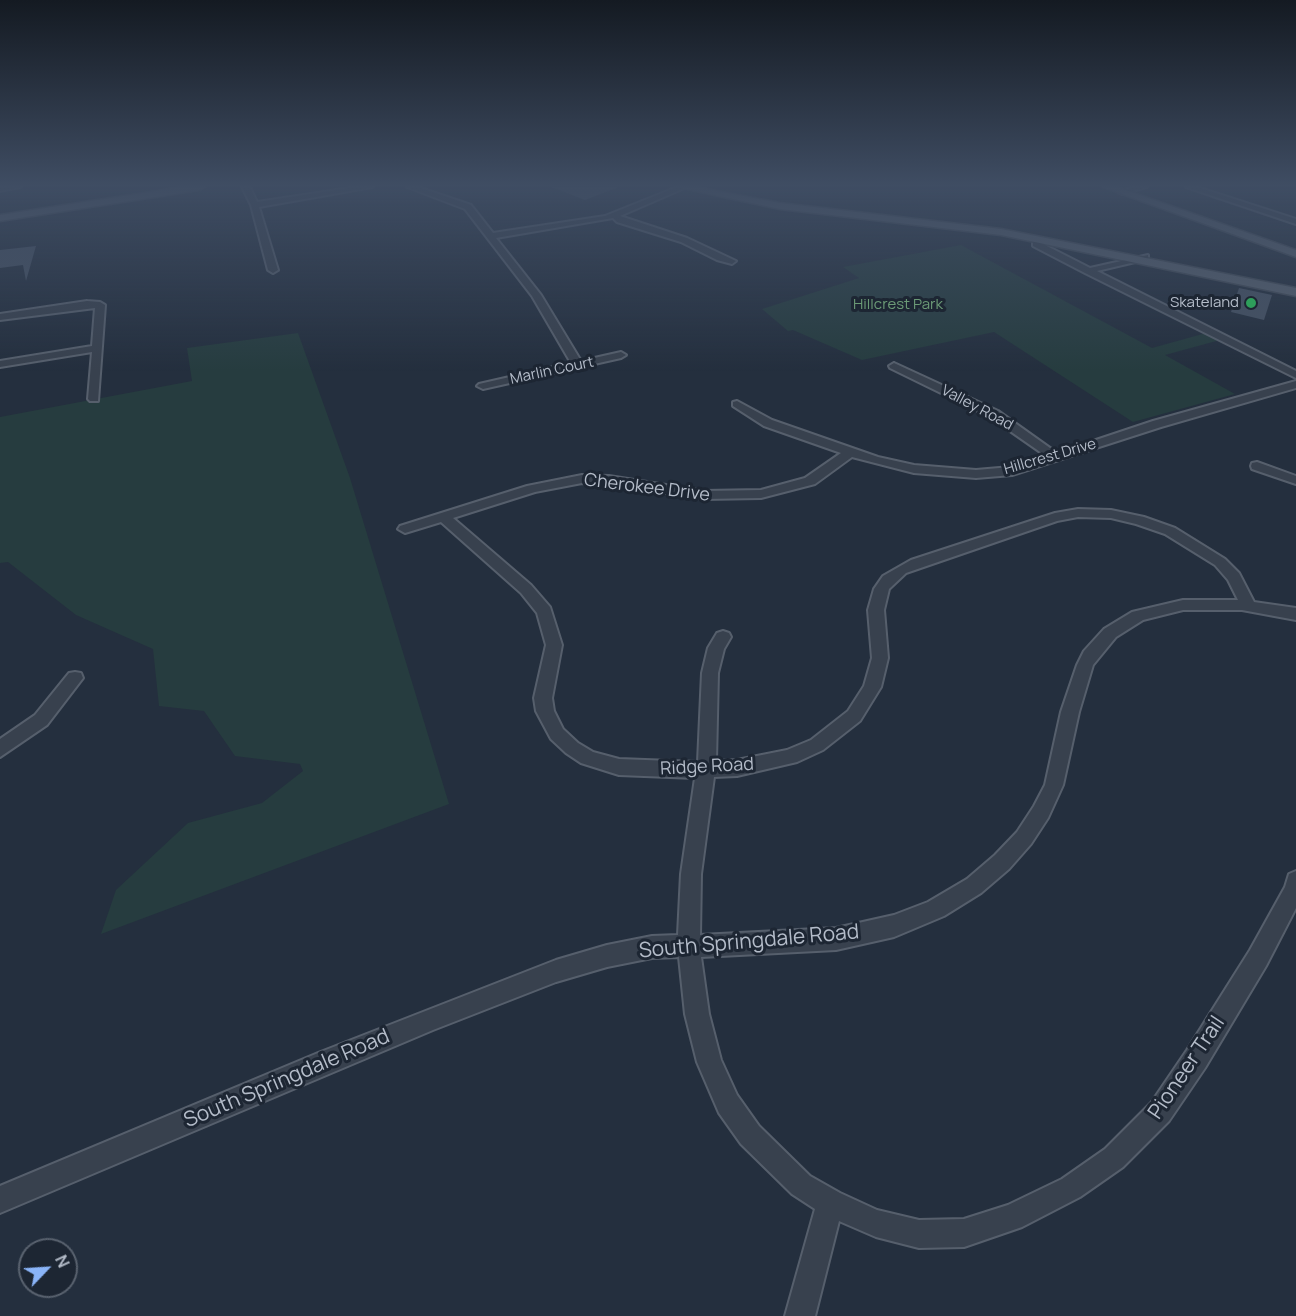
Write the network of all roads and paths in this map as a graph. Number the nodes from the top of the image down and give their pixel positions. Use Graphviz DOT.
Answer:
graph roads {
  1 [pos="267,248"];
  2 [pos="500,248"];
  3 [pos="701,248"];
  4 [pos="1044,248"];
  5 [pos="1088,248"];
  6 [pos="1094,248"];
  7 [pos="1105,252"];
  8 [pos="1143,258"];
  9 [pos="732,261"];
  10 [pos="1109,267"];
  11 [pos="273,270"];
  12 [pos="1088,271"];
  13 [pos="1264,286"];
  14 [pos="1296,286"];
  15 [pos="1296,292"];
  16 [pos="0,317"];
  17 [pos="98,348"];
  18 [pos="621,355"];
  19 [pos="0,364"];
  20 [pos="578,365"];
  21 [pos="894,366"];
  22 [pos="1296,375"];
  23 [pos="1296,384"];
  24 [pos="483,386"];
  25 [pos="94,399"];
  26 [pos="737,404"];
  27 [pos="850,452"];
  28 [pos="1056,458"];
  29 [pos="1257,466"];
  30 [pos="1296,480"];
  31 [pos="444,518"];
  32 [pos="405,529"];
  33 [pos="1249,606"];
  34 [pos="1296,614"];
  35 [pos="723,638"];
  36 [pos="75,678"];
  37 [pos="0,749"];
  38 [pos="707,770"];
  39 [pos="1296,887"];
  40 [pos="691,944"];
  41 [pos="0,1200"];
  42 [pos="830,1203"];
  43 [pos="800,1316"];
  1 -- 11 [label="street"];
  2 -- 20 [label="street"];
  3 -- 9 [label="street"];
  4 -- 12 [label="street"];
  5 -- 7 [label="main road"];
  6 -- 8 [label="main road"];
  7 -- 8 [label="main road"];
  7 -- 10 [label="main road"];
  8 -- 10 [label="street"];
  8 -- 13 [label="main road"];
  10 -- 12 [label="street"];
  12 -- 22 [label="street"];
  13 -- 14 [label="main road"];
  13 -- 15 [label="main road"];
  16 -- 17 [label="street"];
  17 -- 19 [label="street"];
  17 -- 25 [label="street"];
  18 -- 20 [label="street, Marlin Court"];
  20 -- 24 [label="street, Marlin Court"];
  21 -- 28 [label="street, Valley Road"];
  23 -- 28 [label="street, Hillcrest Drive"];
  26 -- 27 [label="street, Hillcrest Drive"];
  27 -- 28 [label="street, Hillcrest Drive"];
  27 -- 31 [label="street, Cherokee Drive"];
  29 -- 30 [label="street"];
  31 -- 32 [label="street, Cherokee Drive"];
  31 -- 38 [label="street, Ridge Road"];
  33 -- 34 [label="street, South Springdale Road"];
  33 -- 38 [label="street, Ridge Road"];
  33 -- 40 [label="street, South Springdale Road"];
  35 -- 38 [label="street, Pioneer Trail"];
  36 -- 37 [label="street"];
  38 -- 40 [label="street, Pioneer Trail"];
  39 -- 42 [label="street, Pioneer Trail"];
  40 -- 41 [label="street, South Springdale Road"];
  40 -- 42 [label="street, Pioneer Trail"];
  42 -- 43 [label="street"];
}
